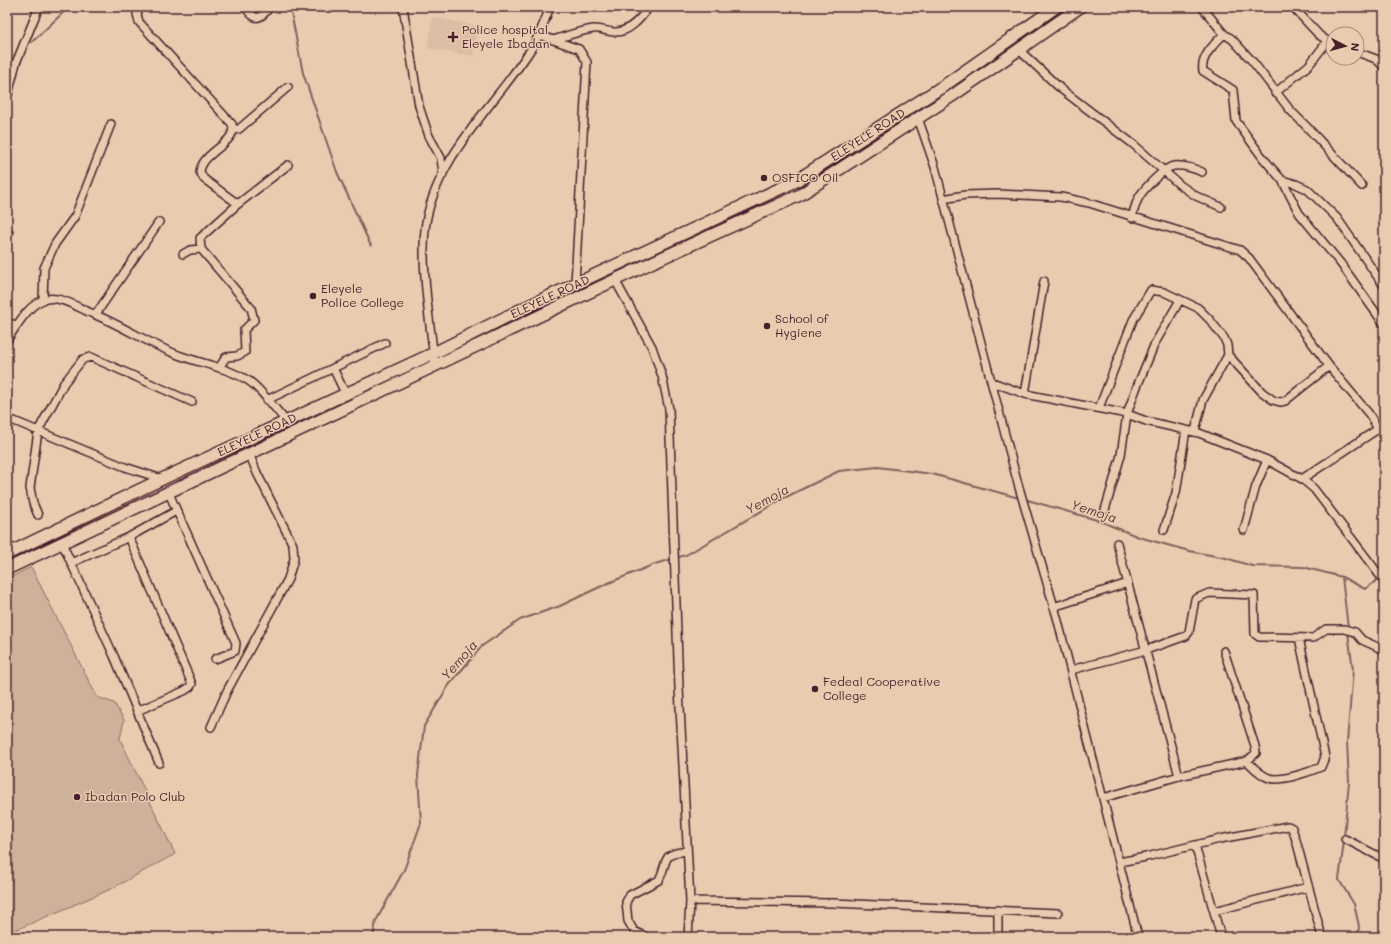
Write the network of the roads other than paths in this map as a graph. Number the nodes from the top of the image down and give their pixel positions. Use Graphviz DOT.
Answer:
graph roads {
  1 [pos="39,7"];
  2 [pos="140,7"];
  3 [pos="245,7"];
  4 [pos="270,7"];
  5 [pos="403,7"];
  6 [pos="550,7"];
  7 [pos="649,7"];
  8 [pos="1056,7"];
  9 [pos="1080,7"];
  10 [pos="1202,7"];
  11 [pos="1293,7"];
  12 [pos="1224,34"];
  13 [pos="538,35"];
  14 [pos="1325,39"];
  15 [pos="553,40"];
  16 [pos="1325,48"];
  17 [pos="1019,50"];
  18 [pos="1365,55"];
  19 [pos="1384,67"];
  20 [pos="288,87"];
  21 [pos="1275,93"];
  22 [pos="7,99"];
  23 [pos="918,118"];
  24 [pos="111,124"];
  25 [pos="233,130"];
  26 [pos="288,165"];
  27 [pos="1165,170"];
  28 [pos="1202,172"];
  29 [pos="443,177"];
  30 [pos="1282,180"];
  31 [pos="794,182"];
  32 [pos="1362,186"];
  33 [pos="800,195"];
  34 [pos="943,198"];
  35 [pos="238,204"];
  36 [pos="1221,207"];
  37 [pos="1132,218"];
  38 [pos="159,222"];
  39 [pos="201,249"];
  40 [pos="183,254"];
  41 [pos="615,280"];
  42 [pos="1044,281"];
  43 [pos="575,284"];
  44 [pos="1384,286"];
  45 [pos="43,300"];
  46 [pos="1180,300"];
  47 [pos="96,314"];
  48 [pos="7,323"];
  49 [pos="1384,324"];
  50 [pos="17,325"];
  51 [pos="7,340"];
  52 [pos="385,343"];
  53 [pos="434,353"];
  54 [pos="1228,355"];
  55 [pos="435,365"];
  56 [pos="1329,366"];
  57 [pos="219,368"];
  58 [pos="333,368"];
  59 [pos="992,382"];
  60 [pos="345,394"];
  61 [pos="1025,394"];
  62 [pos="267,400"];
  63 [pos="192,402"];
  64 [pos="1099,408"];
  65 [pos="1128,414"];
  66 [pos="7,418"];
  67 [pos="286,421"];
  68 [pos="1384,425"];
  69 [pos="1378,429"];
  70 [pos="1186,430"];
  71 [pos="38,431"];
  72 [pos="1194,431"];
  73 [pos="249,453"];
  74 [pos="1267,460"];
  75 [pos="162,479"];
  76 [pos="1302,479"];
  77 [pos="168,491"];
  78 [pos="1105,510"];
  79 [pos="176,511"];
  80 [pos="38,515"];
  81 [pos="1164,530"];
  82 [pos="1244,530"];
  83 [pos="129,537"];
  84 [pos="62,543"];
  85 [pos="1117,543"];
  86 [pos="7,554"];
  87 [pos="71,563"];
  88 [pos="7,569"];
  89 [pos="1384,581"];
  90 [pos="1128,583"];
  91 [pos="1053,606"];
  92 [pos="1299,638"];
  93 [pos="1146,650"];
  94 [pos="1384,650"];
  95 [pos="1224,651"];
  96 [pos="215,659"];
  97 [pos="1071,670"];
  98 [pos="137,711"];
  99 [pos="211,727"];
  100 [pos="1247,761"];
  101 [pos="159,763"];
  102 [pos="1179,776"];
  103 [pos="1103,798"];
  104 [pos="1345,839"];
  105 [pos="1195,845"];
  106 [pos="687,851"];
  107 [pos="1384,859"];
  108 [pos="1119,862"];
  109 [pos="1308,887"];
  110 [pos="690,901"];
  111 [pos="998,910"];
  112 [pos="1214,911"];
  113 [pos="1058,913"];
  114 [pos="646,937"];
  115 [pos="688,937"];
  116 [pos="998,937"];
  117 [pos="1138,937"];
  118 [pos="1221,937"];
  119 [pos="1322,937"];
  1 -- 22 [label="street"];
  2 -- 25 [label="street"];
  3 -- 4 [label="street"];
  5 -- 29 [label="street"];
  6 -- 13 [label="street"];
  7 -- 15 [label="street"];
  8 -- 31 [label="main road, ELEYELE ROAD"];
  9 -- 17 [label="main road, ELEYELE ROAD"];
  10 -- 12 [label="street"];
  11 -- 14 [label="street"];
  12 -- 21 [label="street"];
  12 -- 30 [label="street"];
  13 -- 15 [label="street"];
  13 -- 29 [label="street"];
  15 -- 43 [label="street"];
  16 -- 21 [label="street"];
  17 -- 23 [label="main road, ELEYELE ROAD"];
  17 -- 27 [label="street"];
  18 -- 19 [label="street"];
  20 -- 25 [label="street"];
  21 -- 32 [label="street"];
  23 -- 33 [label="main road, ELEYELE ROAD"];
  23 -- 34 [label="street"];
  24 -- 45 [label="street"];
  25 -- 35 [label="street"];
  26 -- 35 [label="street"];
  27 -- 28 [label="street"];
  27 -- 36 [label="street"];
  27 -- 37 [label="street"];
  29 -- 53 [label="street"];
  30 -- 44 [label="street"];
  30 -- 49 [label="street"];
  31 -- 33 [label="main road"];
  31 -- 43 [label="main road, ELEYELE ROAD"];
  33 -- 41 [label="main road, ELEYELE ROAD"];
  34 -- 37 [label="street"];
  34 -- 59 [label="street"];
  35 -- 39 [label="street"];
  37 -- 56 [label="street"];
  38 -- 47 [label="street"];
  39 -- 40 [label="street"];
  39 -- 57 [label="street"];
  41 -- 55 [label="main road, ELEYELE ROAD"];
  41 -- 106 [label="street"];
  42 -- 61 [label="street"];
  43 -- 53 [label="main road, ELEYELE ROAD"];
  45 -- 47 [label="street"];
  45 -- 50 [label="street"];
  46 -- 54 [label="street"];
  46 -- 64 [label="street"];
  46 -- 65 [label="street"];
  47 -- 57 [label="street"];
  48 -- 50 [label="street"];
  50 -- 51 [label="street"];
  52 -- 58 [label="street"];
  53 -- 55 [label="street"];
  53 -- 60 [label="main road, ELEYELE ROAD"];
  54 -- 56 [label="street"];
  54 -- 72 [label="street"];
  55 -- 73 [label="main road, ELEYELE ROAD"];
  56 -- 69 [label="street"];
  57 -- 62 [label="street"];
  58 -- 60 [label="street"];
  58 -- 62 [label="street"];
  59 -- 61 [label="street"];
  59 -- 91 [label="street"];
  60 -- 67 [label="main road, ELEYELE ROAD"];
  61 -- 64 [label="street"];
  62 -- 67 [label="street"];
  63 -- 71 [label="street"];
  64 -- 65 [label="street"];
  65 -- 70 [label="street"];
  65 -- 78 [label="street"];
  66 -- 71 [label="street"];
  67 -- 75 [label="main road, ELEYELE ROAD"];
  68 -- 69 [label="street"];
  69 -- 76 [label="street"];
  70 -- 72 [label="street"];
  70 -- 81 [label="street"];
  71 -- 75 [label="street"];
  71 -- 80 [label="street"];
  72 -- 74 [label="street"];
  73 -- 77 [label="main road, ELEYELE ROAD"];
  73 -- 99 [label="street"];
  74 -- 76 [label="street"];
  74 -- 82 [label="street"];
  75 -- 86 [label="main road, ELEYELE ROAD"];
  76 -- 89 [label="street"];
  77 -- 79 [label="street"];
  77 -- 84 [label="main road, ELEYELE ROAD"];
  79 -- 83 [label="street"];
  79 -- 96 [label="street"];
  83 -- 87 [label="street"];
  83 -- 98 [label="street"];
  84 -- 87 [label="street"];
  84 -- 88 [label="main road, ELEYELE ROAD"];
  85 -- 90 [label="street"];
  87 -- 98 [label="street"];
  90 -- 91 [label="street"];
  90 -- 93 [label="street"];
  91 -- 97 [label="street"];
  92 -- 93 [label="street"];
  92 -- 94 [label="street"];
  92 -- 100 [label="street"];
  93 -- 97 [label="street"];
  93 -- 102 [label="street"];
  95 -- 100 [label="street"];
  97 -- 103 [label="street"];
  98 -- 101 [label="street"];
  100 -- 102 [label="street"];
  102 -- 103 [label="street"];
  103 -- 108 [label="street"];
  104 -- 107 [label="street"];
  105 -- 108 [label="street"];
  105 -- 109 [label="street"];
  105 -- 112 [label="street"];
  106 -- 110 [label="street"];
  106 -- 114 [label="street"];
  108 -- 117 [label="street"];
  109 -- 112 [label="street"];
  109 -- 119 [label="street"];
  110 -- 111 [label="street"];
  110 -- 115 [label="street"];
  111 -- 113 [label="street"];
  111 -- 116 [label="street"];
  112 -- 118 [label="street"];
}
